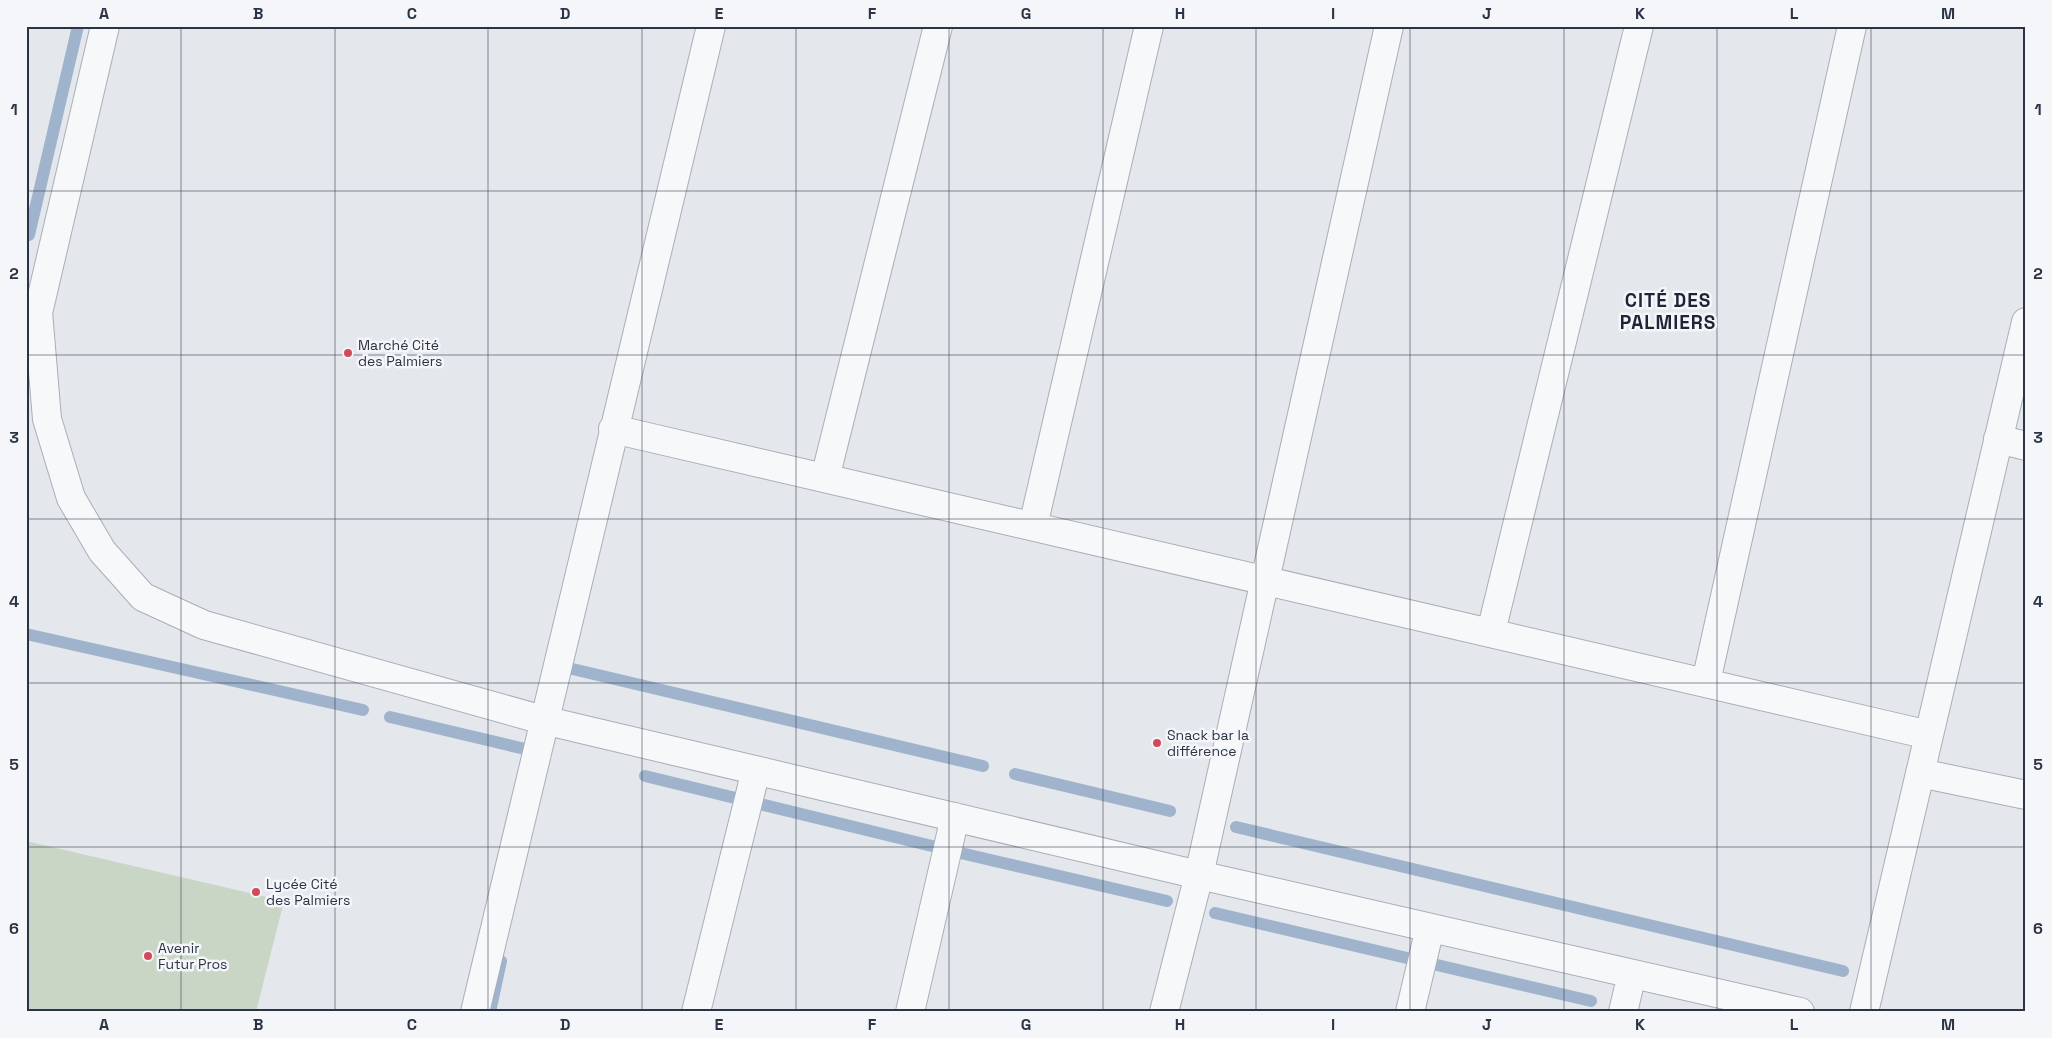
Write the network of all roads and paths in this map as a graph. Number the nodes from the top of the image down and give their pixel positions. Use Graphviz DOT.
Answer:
graph roads {
  1 [pos="105,26"];
  2 [pos="711,26"];
  3 [pos="938,26"];
  4 [pos="1149,26"];
  5 [pos="1389,26"];
  6 [pos="1639,26"];
  7 [pos="1852,26"];
  8 [pos="38,312"];
  9 [pos="2026,322"];
  10 [pos="26,358"];
  11 [pos="613,429"];
  12 [pos="1998,439"];
  13 [pos="2026,446"];
  14 [pos="825,478"];
  15 [pos="1033,526"];
  16 [pos="1265,580"];
  17 [pos="1491,632"];
  18 [pos="1706,682"];
  19 [pos="543,720"];
  20 [pos="1929,735"];
  21 [pos="756,770"];
  22 [pos="1920,773"];
  23 [pos="2026,795"];
  24 [pos="955,817"];
  25 [pos="1199,875"];
  26 [pos="1430,928"];
  27 [pos="1632,974"];
  28 [pos="475,1012"];
  29 [pos="696,1012"];
  30 [pos="910,1012"];
  31 [pos="1164,1012"];
  32 [pos="1410,1012"];
  33 [pos="1623,1012"];
  34 [pos="1800,1012"];
  35 [pos="1864,1012"];
  1 -- 8 [label="street"];
  2 -- 11 [label="street"];
  3 -- 14 [label="street"];
  4 -- 15 [label="street"];
  5 -- 16 [label="street"];
  6 -- 17 [label="street"];
  7 -- 18 [label="street"];
  8 -- 10 [label="street"];
  8 -- 19 [label="street"];
  9 -- 12 [label="street"];
  11 -- 14 [label="street"];
  11 -- 19 [label="street"];
  12 -- 13 [label="street"];
  12 -- 20 [label="street"];
  14 -- 15 [label="street"];
  15 -- 16 [label="street"];
  16 -- 17 [label="street"];
  16 -- 25 [label="street"];
  17 -- 18 [label="street"];
  18 -- 20 [label="street"];
  19 -- 21 [label="street"];
  19 -- 28 [label="street"];
  20 -- 22 [label="street"];
  21 -- 24 [label="street"];
  21 -- 29 [label="street"];
  22 -- 23 [label="street"];
  22 -- 35 [label="street"];
  24 -- 25 [label="street"];
  24 -- 30 [label="street"];
  25 -- 26 [label="street"];
  25 -- 31 [label="street"];
  26 -- 27 [label="street"];
  26 -- 32 [label="street"];
  27 -- 33 [label="street"];
  27 -- 34 [label="street"];
}
